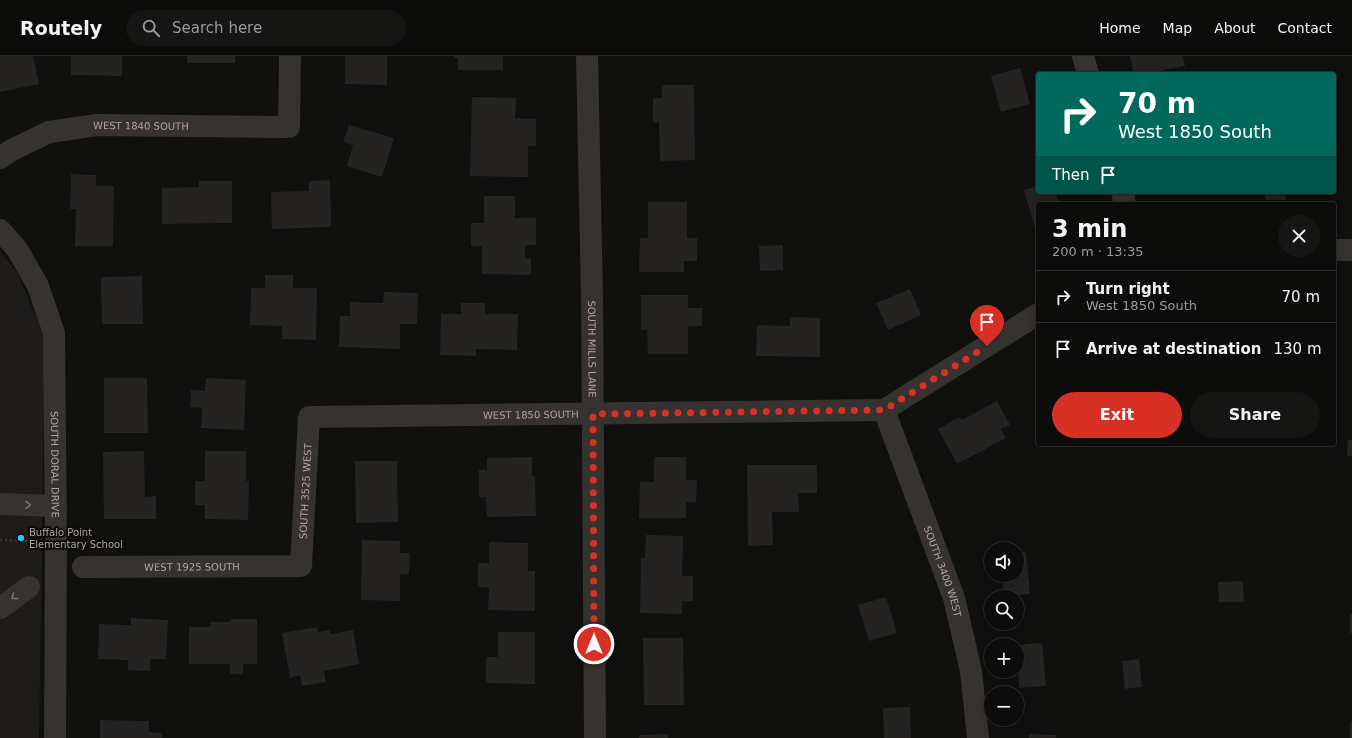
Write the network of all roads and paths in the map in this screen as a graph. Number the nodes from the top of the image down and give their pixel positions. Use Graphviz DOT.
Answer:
graph roads {
  1 [pos="290,56"];
  2 [pos="587,56"];
  3 [pos="1082,56"];
  4 [pos="1087,72"];
  5 [pos="0,158"];
  6 [pos="0,230"];
  7 [pos="1336,250"];
  8 [pos="1352,250"];
  9 [pos="1036,315"];
  10 [pos="884,410"];
  11 [pos="593,414"];
  12 [pos="308,417"];
  13 [pos="0,504"];
  14 [pos="56,506"];
  15 [pos="0,540"];
  16 [pos="28,541"];
  17 [pos="301,566"];
  18 [pos="83,567"];
  19 [pos="29,587"];
  20 [pos="0,608"];
  21 [pos="56,738"];
  22 [pos="595,738"];
  23 [pos="978,738"];
  1 -- 5 [label="street, WEST 1840 SOUTH"];
  2 -- 11 [label="street, SOUTH MILLS LANE"];
  3 -- 4 [label="street"];
  6 -- 14 [label="street, SOUTH DORAL DRIVE"];
  7 -- 8 [label="street"];
  9 -- 10 [label="street"];
  10 -- 11 [label="street, WEST 1850 SOUTH"];
  10 -- 23 [label="street, SOUTH 3400 WEST"];
  11 -- 12 [label="street, WEST 1850 SOUTH"];
  11 -- 22 [label="street, SOUTH MILLS LANE"];
  12 -- 17 [label="street, SOUTH 3525 WEST"];
  13 -- 14 [label="street, one-way"];
  14 -- 21 [label="street, SOUTH DORAL DRIVE"];
  15 -- 16 [label="path"];
  17 -- 18 [label="street, WEST 1925 SOUTH"];
  19 -- 20 [label="street, one-way"];
}
